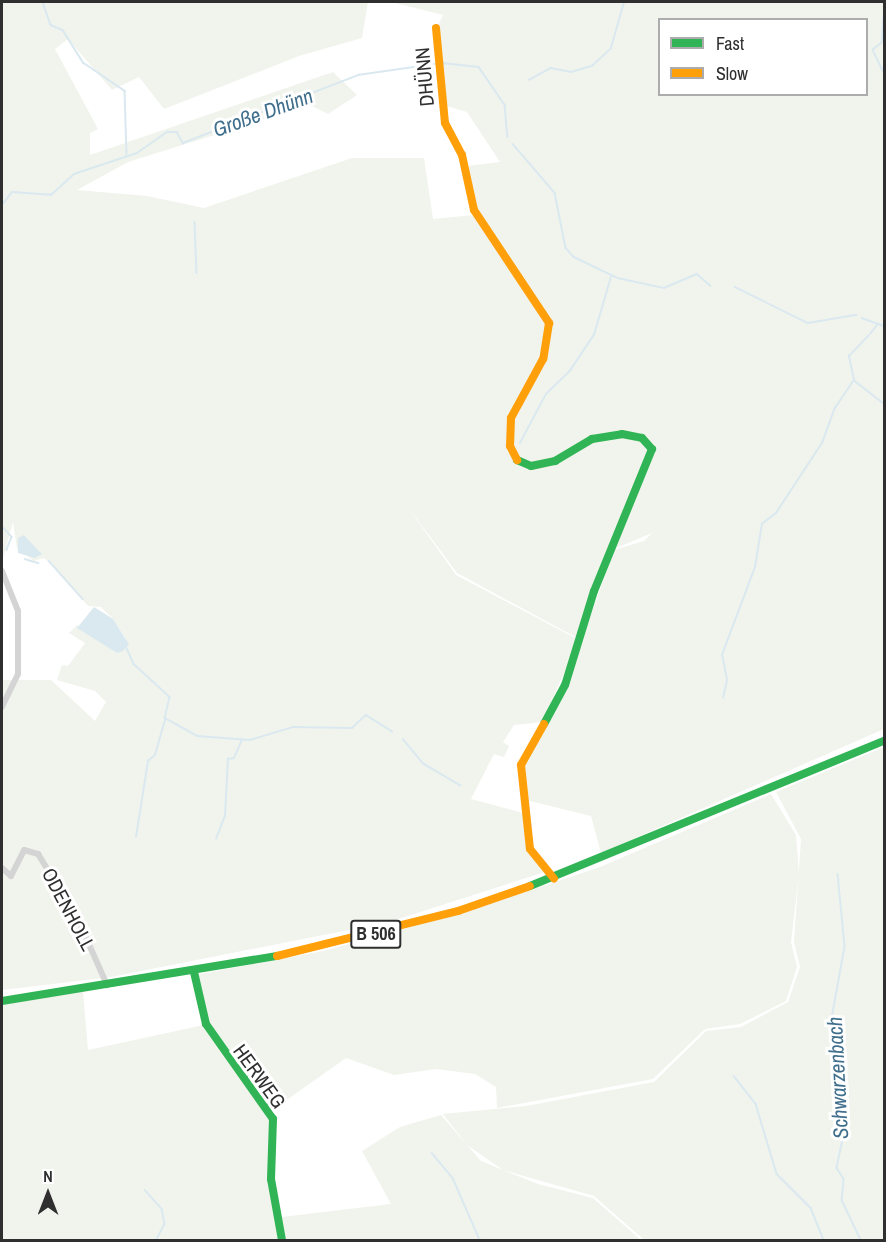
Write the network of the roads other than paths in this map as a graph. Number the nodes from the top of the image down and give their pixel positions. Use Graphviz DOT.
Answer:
graph roads {
  1 [pos="436,28"];
  2 [pos="2,571"];
  3 [pos="2,707"];
  4 [pos="885,741"];
  5 [pos="2,868"];
  6 [pos="554,879"];
  7 [pos="194,972"];
  8 [pos="107,985"];
  9 [pos="2,1002"];
  10 [pos="282,1240"];
  1 -- 6 [label="street, DHÜNN"];
  2 -- 3 [label="street"];
  4 -- 6 [label="street, B 506"];
  5 -- 8 [label="street, ODENHOLL"];
  6 -- 7 [label="street, B 506"];
  7 -- 8 [label="street, B 506"];
  7 -- 10 [label="street, HERWEG"];
  8 -- 9 [label="street, B 506"];
}
